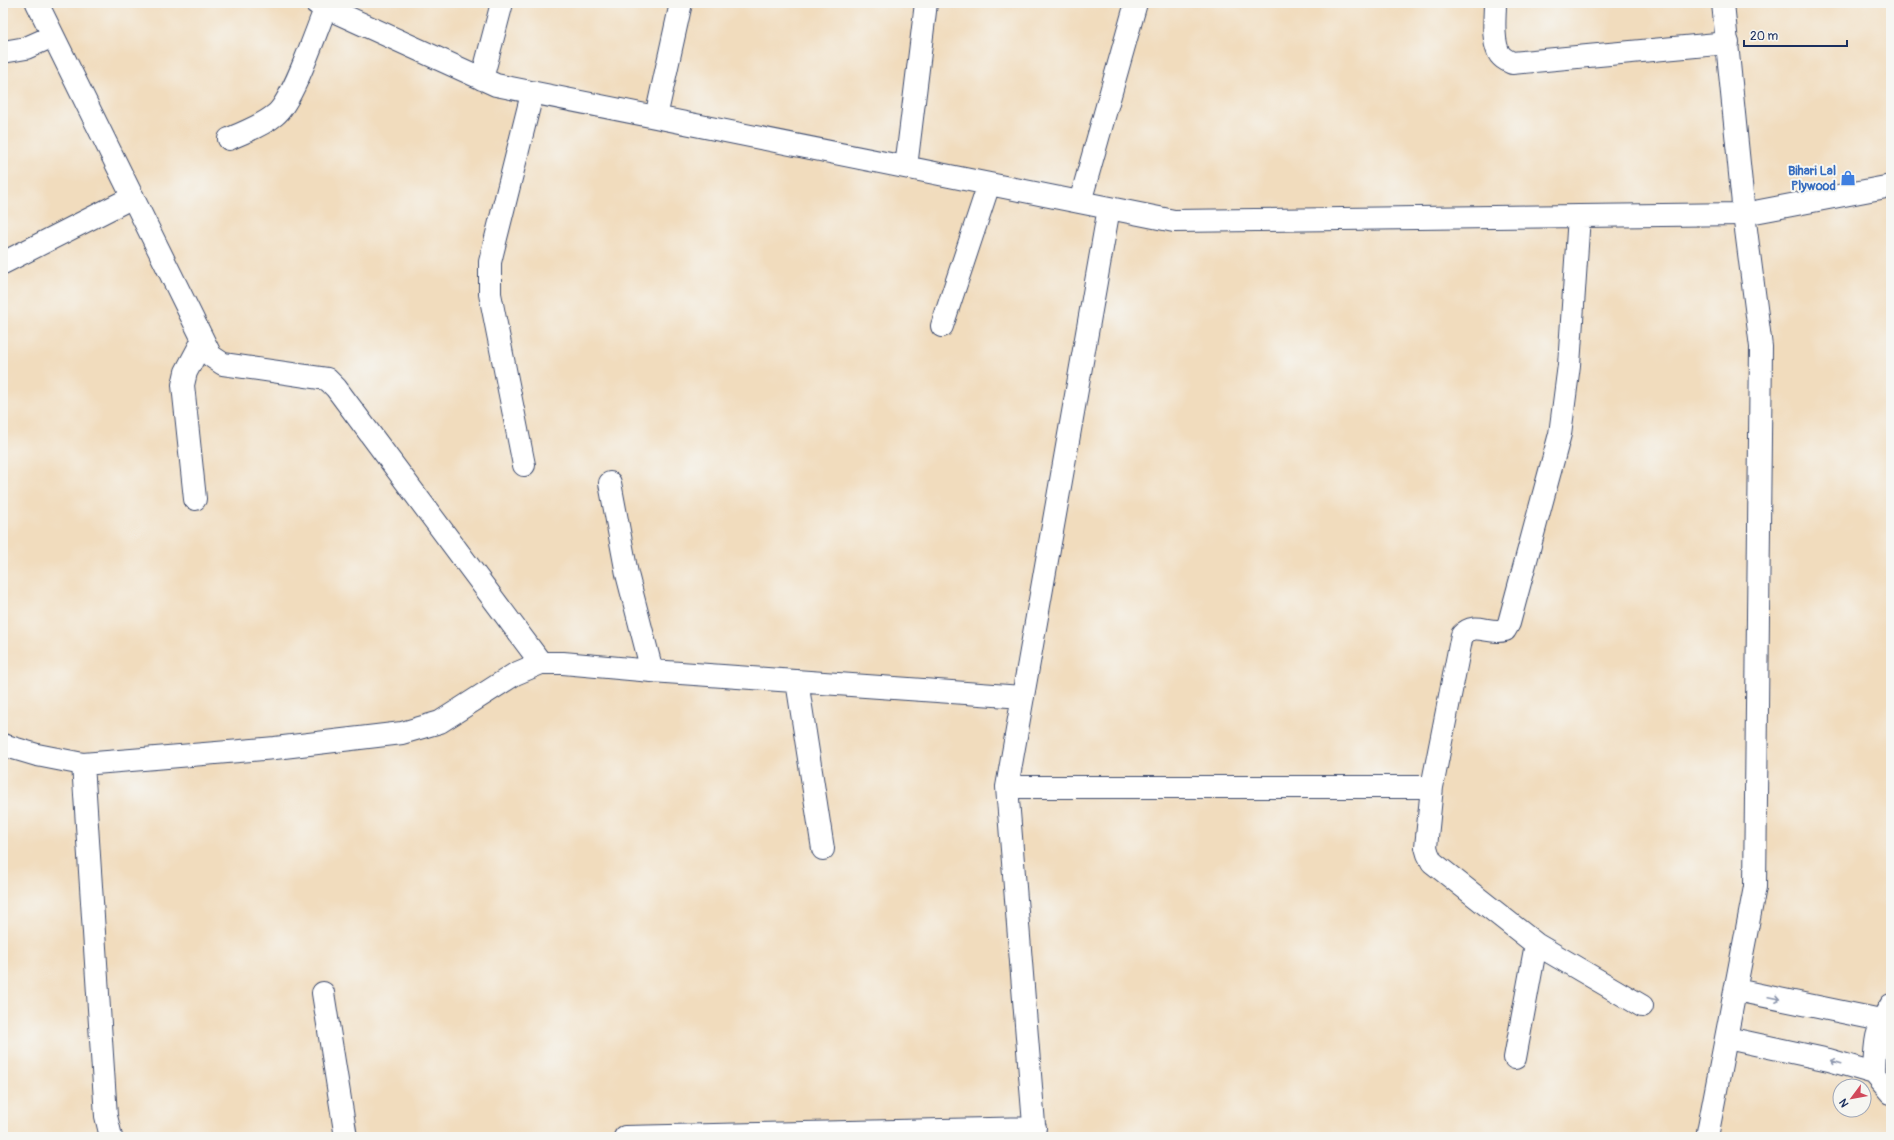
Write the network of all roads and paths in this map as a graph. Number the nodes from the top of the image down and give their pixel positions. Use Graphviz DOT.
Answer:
graph roads {
  1 [pos="37,3"];
  2 [pos="502,3"];
  3 [pos="681,3"];
  4 [pos="926,3"];
  5 [pos="1136,3"];
  6 [pos="1495,3"];
  7 [pos="1723,3"];
  8 [pos="321,5"];
  9 [pos="53,36"];
  10 [pos="1728,43"];
  11 [pos="3,52"];
  12 [pos="482,79"];
  13 [pos="532,94"];
  14 [pos="656,118"];
  15 [pos="229,139"];
  16 [pos="906,167"];
  17 [pos="989,184"];
  18 [pos="1891,186"];
  19 [pos="133,197"];
  20 [pos="1080,202"];
  21 [pos="1109,208"];
  22 [pos="1744,214"];
  23 [pos="1579,216"];
  24 [pos="3,263"];
  25 [pos="942,326"];
  26 [pos="203,340"];
  27 [pos="524,465"];
  28 [pos="610,483"];
  29 [pos="195,499"];
  30 [pos="541,663"];
  31 [pos="652,671"];
  32 [pos="797,681"];
  33 [pos="1023,697"];
  34 [pos="3,744"];
  35 [pos="83,764"];
  36 [pos="1007,786"];
  37 [pos="1432,788"];
  38 [pos="823,849"];
  39 [pos="1536,944"];
  40 [pos="1736,990"];
  41 [pos="323,993"];
  42 [pos="1642,1006"];
  43 [pos="1886,1013"];
  44 [pos="1727,1038"];
  45 [pos="1515,1058"];
  46 [pos="1874,1073"];
  47 [pos="1891,1092"];
  48 [pos="1035,1132"];
  49 [pos="111,1137"];
  50 [pos="346,1137"];
  51 [pos="625,1137"];
  52 [pos="1707,1137"];
  1 -- 9 [label="street"];
  2 -- 12 [label="street"];
  3 -- 14 [label="street"];
  4 -- 16 [label="street"];
  5 -- 20 [label="street"];
  6 -- 10 [label="street"];
  7 -- 10 [label="street"];
  8 -- 12 [label="street"];
  8 -- 15 [label="street"];
  9 -- 11 [label="street"];
  9 -- 19 [label="street"];
  10 -- 22 [label="street"];
  12 -- 13 [label="street"];
  13 -- 14 [label="street"];
  13 -- 27 [label="street"];
  14 -- 16 [label="street"];
  16 -- 17 [label="street"];
  17 -- 20 [label="street"];
  17 -- 25 [label="street"];
  18 -- 22 [label="street"];
  19 -- 24 [label="street"];
  19 -- 26 [label="street"];
  20 -- 21 [label="street"];
  21 -- 23 [label="street"];
  21 -- 33 [label="street"];
  22 -- 23 [label="street"];
  22 -- 40 [label="street"];
  23 -- 37 [label="street"];
  26 -- 29 [label="street"];
  26 -- 30 [label="street"];
  28 -- 31 [label="street"];
  30 -- 31 [label="street"];
  30 -- 35 [label="street"];
  31 -- 32 [label="street"];
  32 -- 33 [label="street"];
  32 -- 38 [label="street"];
  33 -- 36 [label="street"];
  34 -- 35 [label="street"];
  35 -- 49 [label="street"];
  36 -- 37 [label="street"];
  36 -- 48 [label="street"];
  37 -- 39 [label="street"];
  39 -- 42 [label="street"];
  39 -- 45 [label="street"];
  40 -- 43 [label="street, one-way"];
  40 -- 44 [label="street"];
  41 -- 50 [label="street"];
  43 -- 46 [label="street"];
  46 -- 44 [label="street, one-way"];
  44 -- 52 [label="street"];
  46 -- 47 [label="street"];
  48 -- 51 [label="street"];
}
